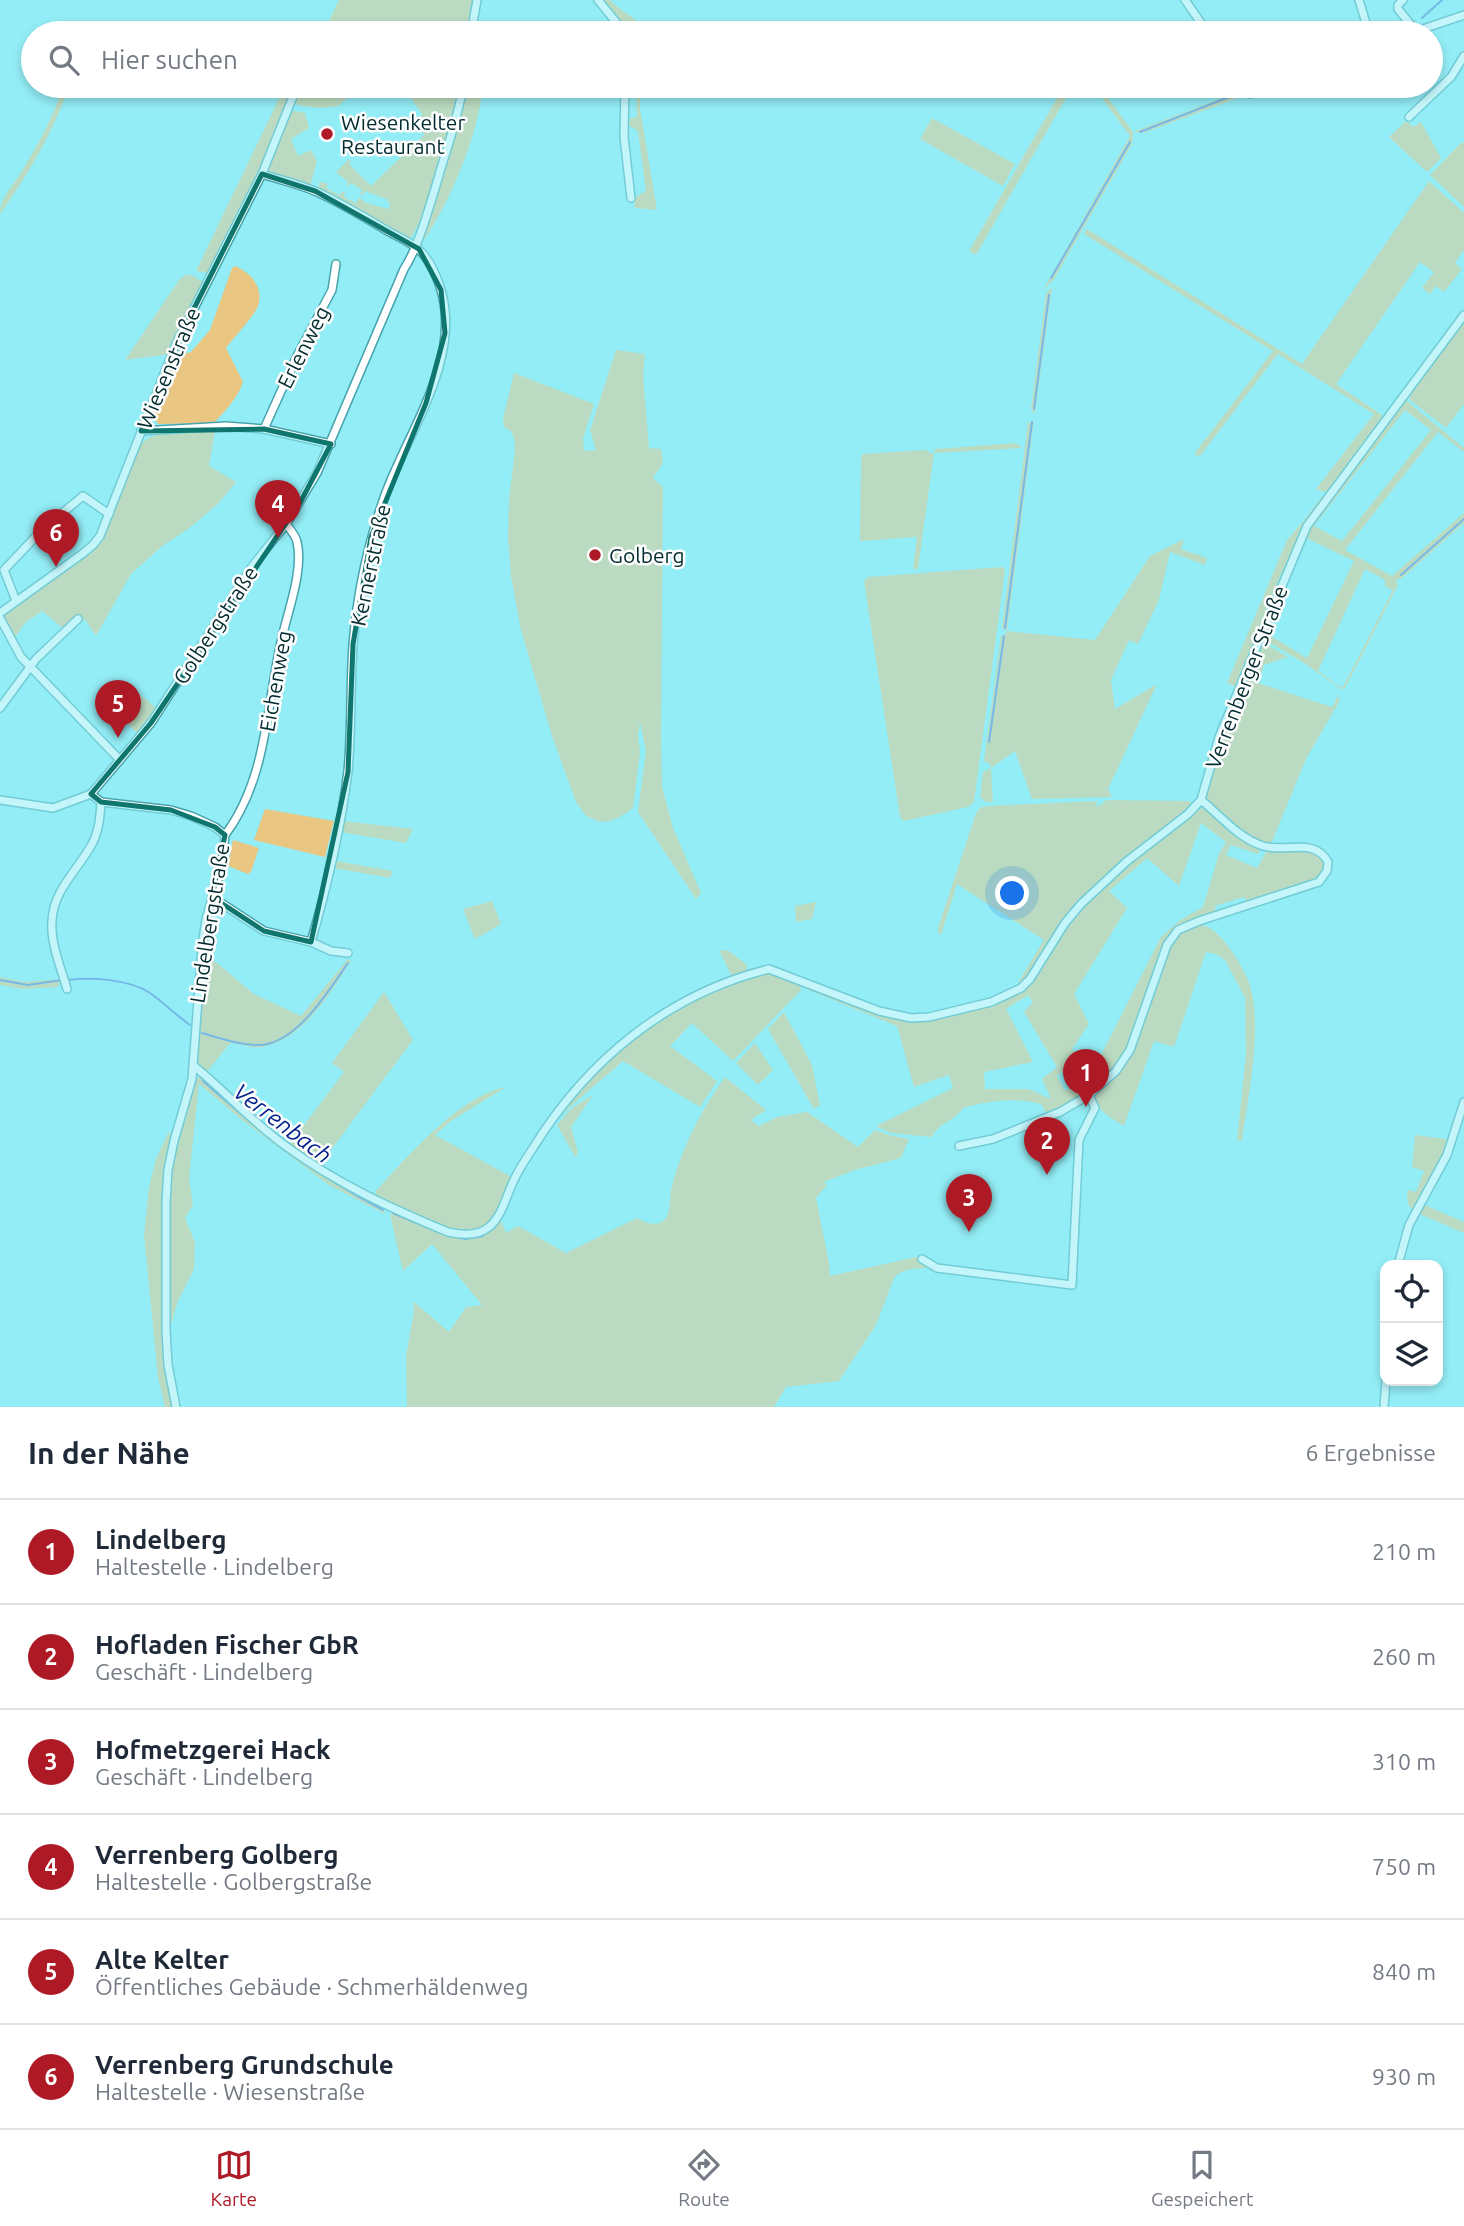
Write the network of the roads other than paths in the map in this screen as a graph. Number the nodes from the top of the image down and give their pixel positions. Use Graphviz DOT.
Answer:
graph roads {
  1 [pos="477,0"];
  2 [pos="598,0"];
  3 [pos="1185,0"];
  4 [pos="1359,0"];
  5 [pos="1403,0"];
  6 [pos="1464,17"];
  7 [pos="473,21"];
  8 [pos="615,21"];
  9 [pos="1200,21"];
  10 [pos="1365,21"];
  11 [pos="1406,21"];
  12 [pos="1443,23"];
  13 [pos="1464,56"];
  14 [pos="1443,85"];
  15 [pos="292,98"];
  16 [pos="461,98"];
  17 [pos="624,98"];
  18 [pos="1429,98"];
  19 [pos="1409,117"];
  20 [pos="262,174"];
  21 [pos="631,198"];
  22 [pos="414,246"];
  23 [pos="336,264"];
  24 [pos="1464,315"];
  25 [pos="264,429"];
  26 [pos="141,431"];
  27 [pos="331,444"];
  28 [pos="109,514"];
  29 [pos="286,524"];
  30 [pos="16,601"];
  31 [pos="0,615"];
  32 [pos="78,619"];
  33 [pos="30,667"];
  34 [pos="0,708"];
  35 [pos="120,760"];
  36 [pos="91,794"];
  37 [pos="0,800"];
  38 [pos="1201,800"];
  39 [pos="102,802"];
  40 [pos="225,835"];
  41 [pos="212,897"];
  42 [pos="311,942"];
  43 [pos="348,953"];
  44 [pos="67,989"];
  45 [pos="194,1066"];
  46 [pos="1089,1095"];
  47 [pos="1464,1102"];
  48 [pos="959,1146"];
  49 [pos="922,1259"];
  50 [pos="1399,1260"];
  51 [pos="1386,1386"];
  52 [pos="176,1407"];
  53 [pos="1384,1407"];
  1 -- 7 [label="street"];
  2 -- 8 [label="street"];
  3 -- 9 [label="street"];
  4 -- 10 [label="street"];
  5 -- 11 [label="street"];
  6 -- 12 [label="street"];
  13 -- 14 [label="street"];
  15 -- 20 [label="street, Wiesenstraße"];
  16 -- 22 [label="street, Golbergstraße"];
  17 -- 21 [label="street"];
  18 -- 19 [label="street"];
  20 -- 22 [label="street"];
  20 -- 26 [label="street, Wiesenstraße"];
  22 -- 27 [label="street, Golbergstraße"];
  22 -- 42 [label="street, Kernerstraße"];
  23 -- 25 [label="street, Erlenweg"];
  24 -- 38 [label="street, Verrenberger Straße"];
  25 -- 26 [label="street"];
  25 -- 27 [label="street"];
  26 -- 28 [label="street, Wiesenstraße"];
  27 -- 29 [label="street, Golbergstraße"];
  28 -- 30 [label="street, Wiesenstraße"];
  28 -- 30 [label="street"];
  29 -- 35 [label="street, Golbergstraße"];
  29 -- 40 [label="street, Eichenweg"];
  30 -- 31 [label="street, Wiesenstraße"];
  31 -- 33 [label="street"];
  32 -- 33 [label="street"];
  33 -- 34 [label="street"];
  33 -- 35 [label="street"];
  35 -- 36 [label="street, Golbergstraße"];
  36 -- 37 [label="street, Golbergstraße"];
  36 -- 39 [label="street, Lindelbergstraße"];
  38 -- 45 [label="street"];
  38 -- 46 [label="street"];
  39 -- 40 [label="street, Lindelbergstraße"];
  39 -- 44 [label="street"];
  40 -- 41 [label="street, Lindelbergstraße"];
  41 -- 42 [label="street"];
  41 -- 45 [label="street, Lindelbergstraße"];
  42 -- 43 [label="street"];
  45 -- 52 [label="street, Lindelbergstraße"];
  46 -- 48 [label="street"];
  46 -- 49 [label="street"];
  47 -- 50 [label="street"];
  51 -- 53 [label="street"];
}
